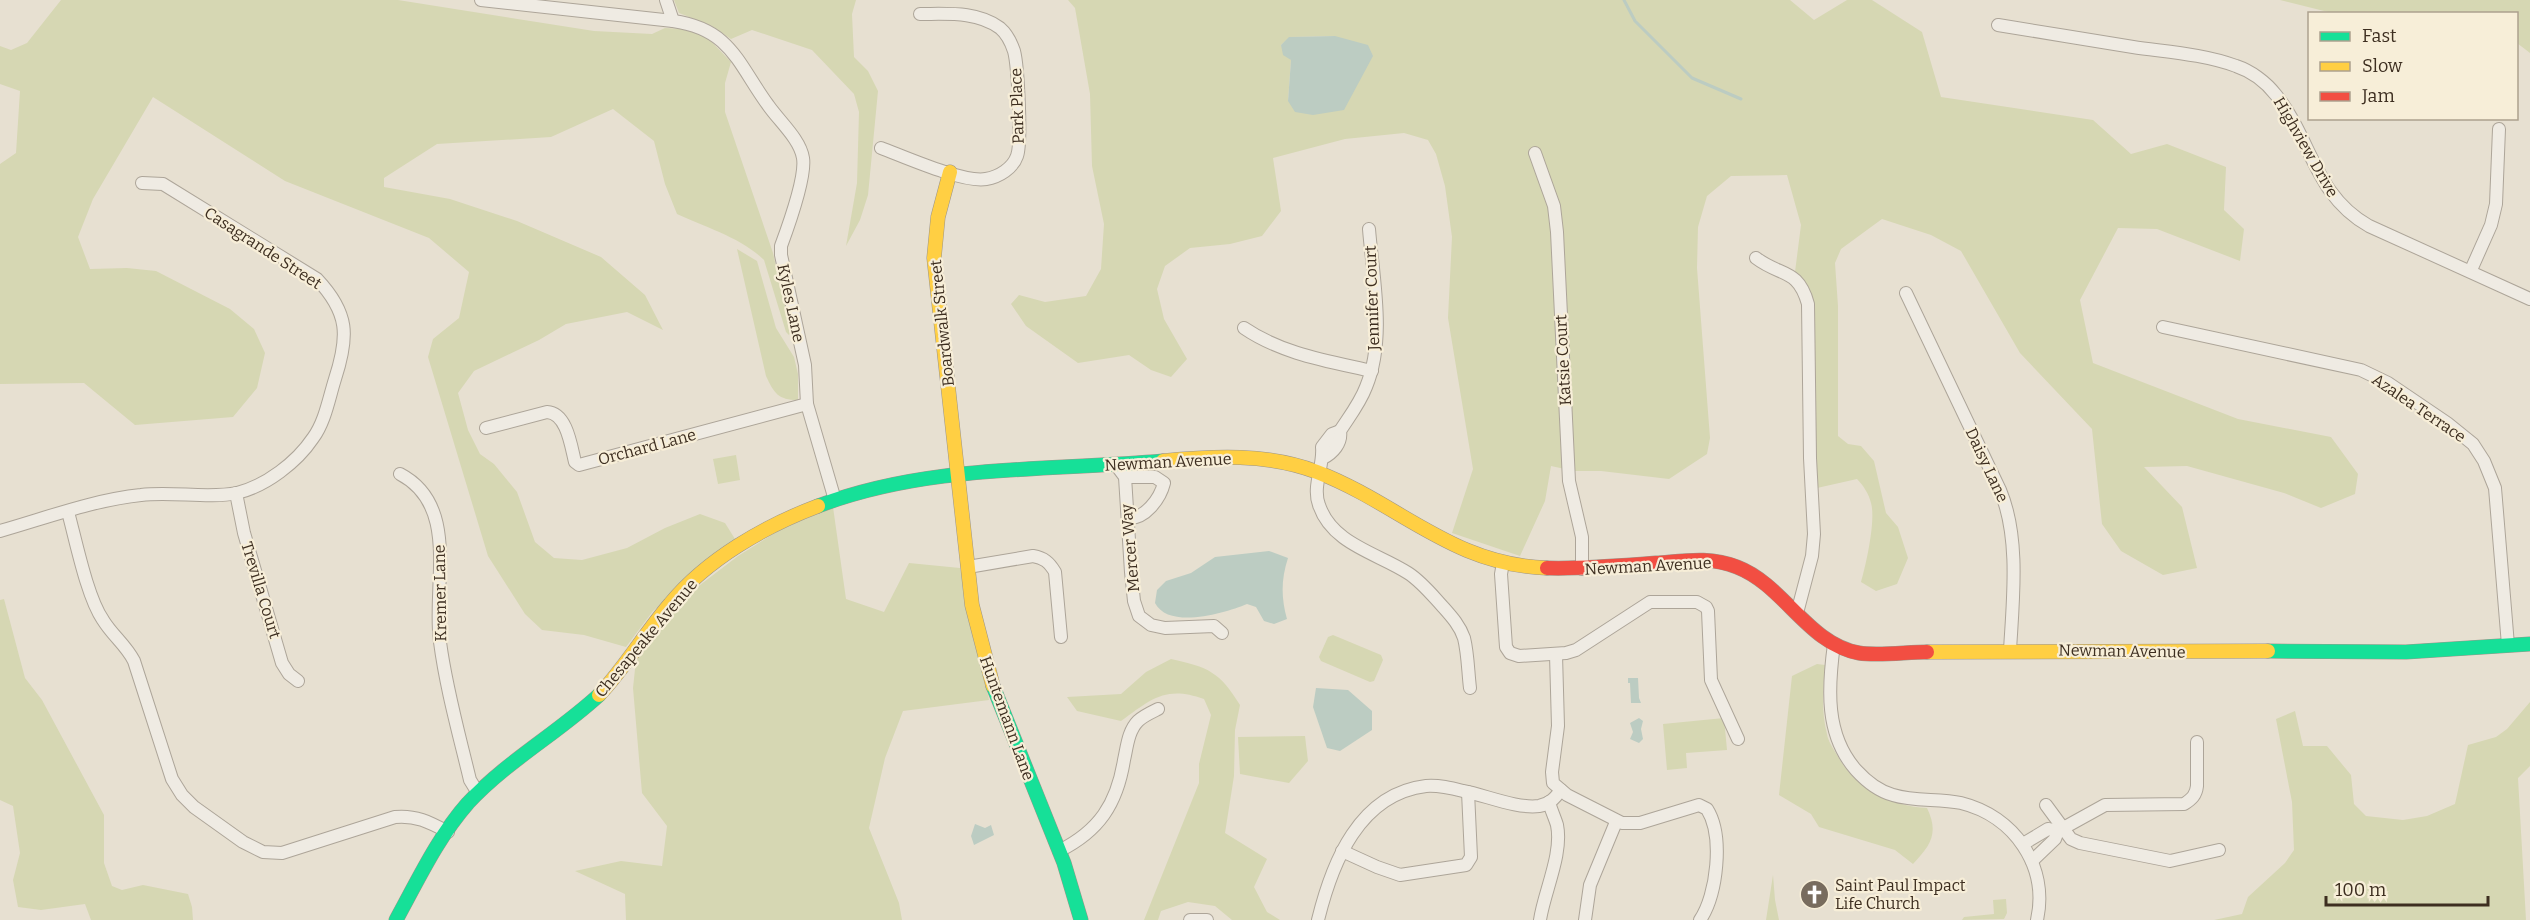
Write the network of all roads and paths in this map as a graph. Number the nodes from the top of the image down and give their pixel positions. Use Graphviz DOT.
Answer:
graph roads {
  1 [pos="481,0"];
  2 [pos="666,0"];
  3 [pos="920,14"];
  4 [pos="673,21"];
  5 [pos="1998,25"];
  6 [pos="2499,129"];
  7 [pos="881,148"];
  8 [pos="1536,153"];
  9 [pos="950,172"];
  10 [pos="142,183"];
  11 [pos="1370,229"];
  12 [pos="1756,258"];
  13 [pos="2471,270"];
  14 [pos="1906,293"];
  15 [pos="2530,299"];
  16 [pos="2163,327"];
  17 [pos="1244,328"];
  18 [pos="1372,371"];
  19 [pos="807,404"];
  20 [pos="486,428"];
  21 [pos="1116,465"];
  22 [pos="1318,472"];
  23 [pos="400,474"];
  24 [pos="959,474"];
  25 [pos="1125,477"];
  26 [pos="236,493"];
  27 [pos="835,500"];
  28 [pos="68,512"];
  29 [pos="1128,518"];
  30 [pos="0,531"];
  31 [pos="1503,563"];
  32 [pos="968,567"];
  33 [pos="1582,569"];
  34 [pos="1797,613"];
  35 [pos="1222,633"];
  36 [pos="1061,637"];
  37 [pos="1834,644"];
  38 [pos="2530,644"];
  39 [pos="2508,645"];
  40 [pos="2010,650"];
  41 [pos="1556,655"];
  42 [pos="298,681"];
  43 [pos="1470,688"];
  44 [pos="1158,709"];
  45 [pos="1738,739"];
  46 [pos="2197,742"];
  47 [pos="1561,790"];
  48 [pos="1468,792"];
  49 [pos="478,793"];
  50 [pos="1549,802"];
  51 [pos="2046,805"];
  52 [pos="1616,822"];
  53 [pos="2060,829"];
  54 [pos="448,832"];
  55 [pos="2023,844"];
  56 [pos="1342,850"];
  57 [pos="2219,850"];
  58 [pos="1059,851"];
  59 [pos="2032,861"];
  60 [pos="396,920"];
  61 [pos="1081,920"];
  62 [pos="1190,920"];
  63 [pos="1206,920"];
  64 [pos="1318,920"];
  65 [pos="1540,920"];
  66 [pos="1585,920"];
  67 [pos="1700,920"];
  68 [pos="2037,920"];
  1 -- 4 [label="street, Kyles Lane"];
  2 -- 4 [label="street"];
  3 -- 9 [label="street, Park Place"];
  4 -- 19 [label="street, Kyles Lane"];
  5 -- 13 [label="street, Highview Drive"];
  6 -- 13 [label="street"];
  7 -- 9 [label="street, Park Place"];
  8 -- 33 [label="street, Katsie Court"];
  9 -- 24 [label="street, Boardwalk Street"];
  10 -- 26 [label="street, Casagrande Street"];
  11 -- 18 [label="street, Jennifer Court"];
  12 -- 34 [label="street"];
  13 -- 15 [label="street, Highview Drive"];
  14 -- 40 [label="street, Daisy Lane"];
  16 -- 39 [label="street, Azalea Terrace"];
  17 -- 18 [label="street"];
  18 -- 22 [label="street, Jennifer Court"];
  19 -- 20 [label="street, Orchard Lane"];
  19 -- 27 [label="street, Kyles Lane"];
  21 -- 22 [label="street, Newman Avenue"];
  21 -- 24 [label="street, Newman Avenue"];
  21 -- 25 [label="street"];
  22 -- 31 [label="street, Newman Avenue"];
  22 -- 43 [label="street, Jennifer Court"];
  23 -- 49 [label="street, Kremer Lane"];
  24 -- 27 [label="street, Newman Avenue"];
  24 -- 32 [label="street, Huntemann Lane"];
  25 -- 29 [label="street, Mercer Way"];
  25 -- 29 [label="street"];
  26 -- 28 [label="street, Casagrande Street"];
  26 -- 42 [label="street, Trevilla Court"];
  27 -- 49 [label="street, Chesapeake Avenue"];
  28 -- 30 [label="street, Casagrande Street"];
  28 -- 54 [label="street"];
  29 -- 35 [label="street, Mercer Way"];
  31 -- 33 [label="street, Newman Avenue"];
  31 -- 41 [label="street"];
  32 -- 36 [label="street"];
  32 -- 58 [label="street, Huntemann Lane"];
  33 -- 34 [label="street, Newman Avenue"];
  34 -- 37 [label="street, Newman Avenue"];
  37 -- 40 [label="street, Newman Avenue"];
  37 -- 55 [label="street"];
  38 -- 39 [label="street, Newman Avenue"];
  39 -- 40 [label="street, Newman Avenue"];
  41 -- 45 [label="street"];
  41 -- 47 [label="street"];
  44 -- 58 [label="street"];
  46 -- 53 [label="street"];
  47 -- 50 [label="street"];
  47 -- 52 [label="street"];
  48 -- 50 [label="street"];
  48 -- 56 [label="street"];
  48 -- 56 [label="street"];
  49 -- 54 [label="street, Chesapeake Avenue"];
  50 -- 65 [label="street"];
  51 -- 53 [label="street"];
  52 -- 66 [label="street"];
  52 -- 67 [label="street"];
  53 -- 55 [label="street"];
  53 -- 57 [label="street"];
  53 -- 59 [label="street"];
  54 -- 60 [label="street, Chesapeake Avenue"];
  55 -- 59 [label="street"];
  56 -- 64 [label="street"];
  58 -- 61 [label="street, Huntemann Lane"];
  59 -- 68 [label="street"];
  62 -- 63 [label="street"];
}
